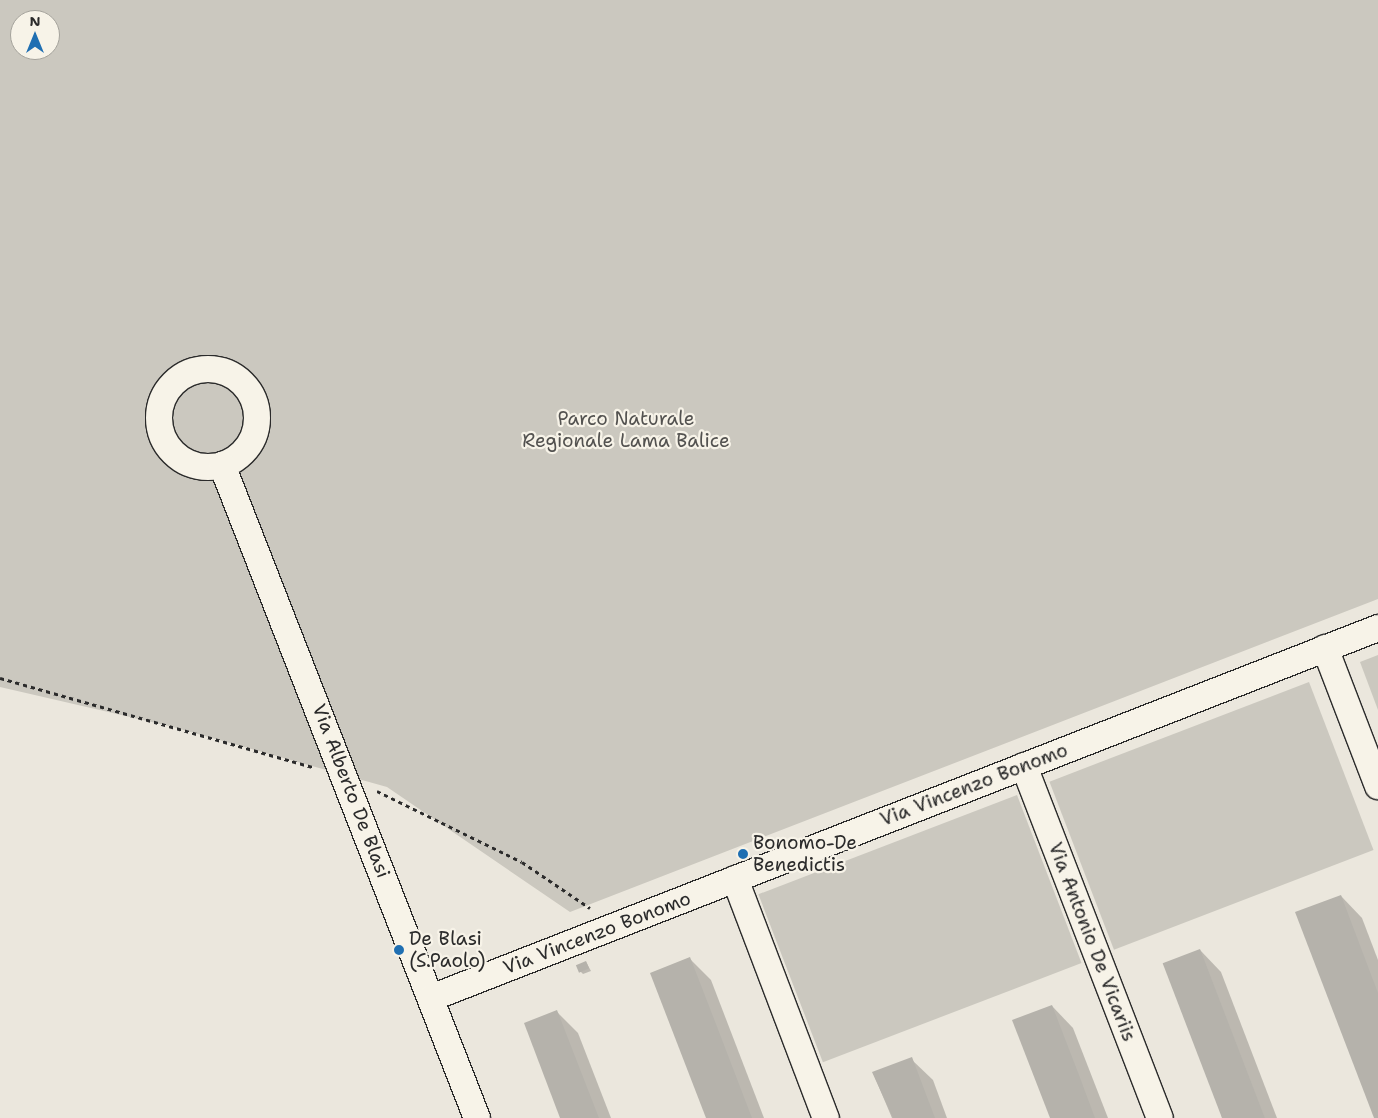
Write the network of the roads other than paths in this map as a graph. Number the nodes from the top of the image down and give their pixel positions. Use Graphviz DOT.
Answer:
graph roads {
  1 [pos="222,465"];
  2 [pos="1378,628"];
  3 [pos="1325,648"];
  4 [pos="1024,766"];
  5 [pos="1378,786"];
  6 [pos="735,879"];
  7 [pos="431,998"];
  8 [pos="477,1118"];
  9 [pos="826,1118"];
  10 [pos="1160,1118"];
  1 -- 7 [label="street, Via Alberto De Blasi"];
  2 -- 3 [label="street, Via Vincenzo Bonomo"];
  3 -- 4 [label="street, Via Vincenzo Bonomo"];
  3 -- 5 [label="street"];
  4 -- 6 [label="street, Via Vincenzo Bonomo"];
  4 -- 10 [label="street, Via Antonio De Vicariis"];
  6 -- 7 [label="street, Via Vincenzo Bonomo"];
  6 -- 9 [label="street"];
  7 -- 8 [label="street, Via Alberto De Blasi"];
}
